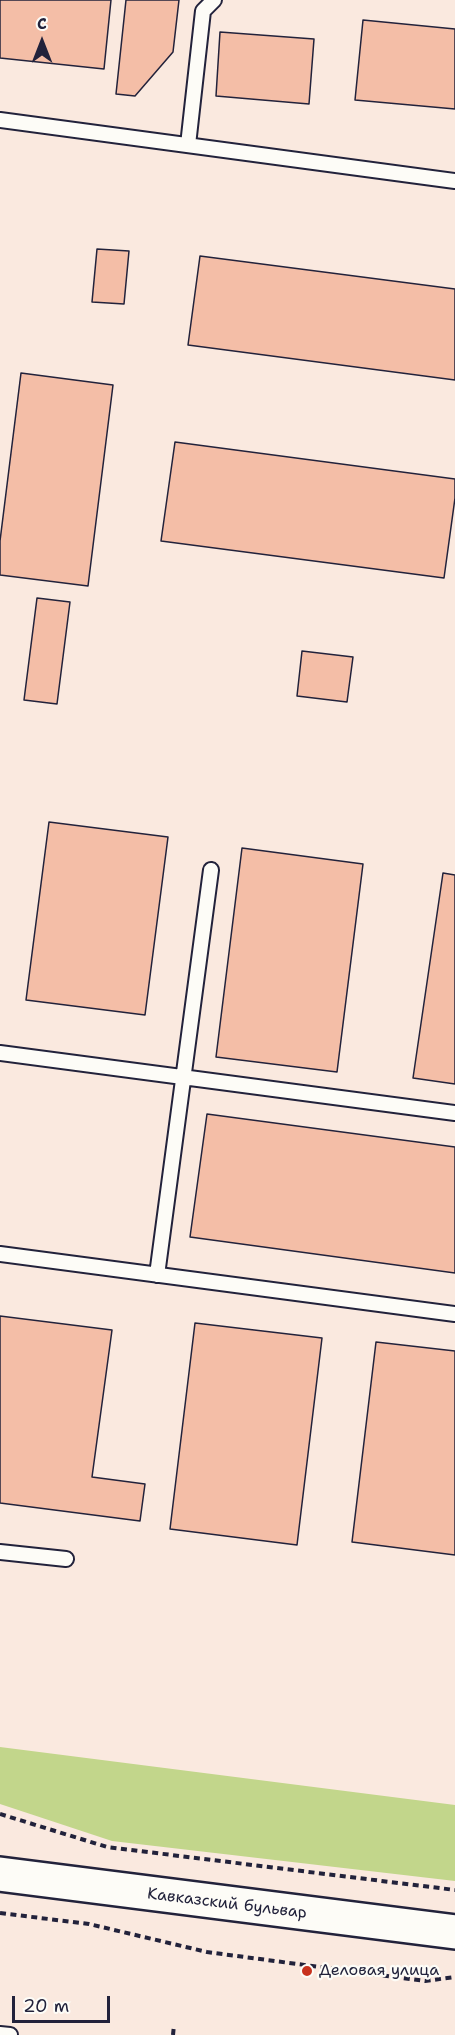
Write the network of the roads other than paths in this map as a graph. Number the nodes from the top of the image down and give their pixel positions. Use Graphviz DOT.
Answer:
graph roads {
  1 [pos="214,0"];
  2 [pos="0,120"];
  3 [pos="188,145"];
  4 [pos="455,181"];
  5 [pos="211,870"];
  6 [pos="0,1053"];
  7 [pos="183,1077"];
  8 [pos="455,1113"];
  9 [pos="0,1254"];
  10 [pos="157,1275"];
  11 [pos="455,1314"];
  12 [pos="0,1552"];
  13 [pos="66,1559"];
  14 [pos="0,1874"];
  15 [pos="455,1932"];
  16 [pos="0,2034"];
  17 [pos="10,2035"];
  1 -- 3 [label="lane"];
  2 -- 3 [label="lane"];
  3 -- 4 [label="lane"];
  5 -- 7 [label="lane"];
  6 -- 7 [label="lane"];
  7 -- 8 [label="lane"];
  7 -- 10 [label="lane"];
  9 -- 10 [label="lane"];
  10 -- 11 [label="lane"];
  12 -- 13 [label="lane"];
  14 -- 15 [label="street, Кавказский бульвар"];
  16 -- 17 [label="lane"];
}
